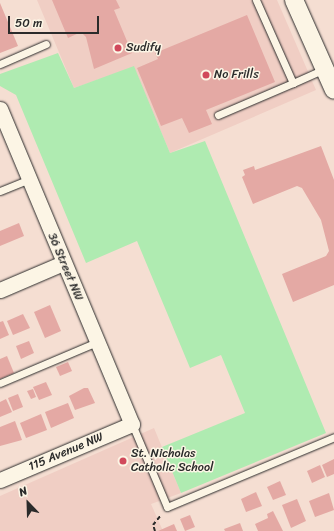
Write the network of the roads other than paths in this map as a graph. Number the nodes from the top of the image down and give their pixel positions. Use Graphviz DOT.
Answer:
graph roads {
  1 [pos="256,0"];
  2 [pos="294,0"];
  3 [pos="46,44"];
  4 [pos="0,64"];
  5 [pos="325,69"];
  6 [pos="293,83"];
  7 [pos="334,90"];
  8 [pos="0,109"];
  9 [pos="218,115"];
  10 [pos="30,179"];
  11 [pos="0,191"];
  12 [pos="63,263"];
  13 [pos="0,290"];
  14 [pos="97,342"];
  15 [pos="0,383"];
  16 [pos="132,424"];
  17 [pos="334,437"];
  18 [pos="0,480"];
  1 -- 6 [label="lane"];
  2 -- 5 [label="street"];
  3 -- 4 [label="lane"];
  5 -- 6 [label="lane"];
  5 -- 7 [label="street"];
  6 -- 9 [label="lane"];
  8 -- 10 [label="street, 36 Street NW"];
  10 -- 11 [label="lane"];
  10 -- 12 [label="street, 36 Street NW"];
  12 -- 13 [label="street"];
  12 -- 14 [label="street, 36 Street NW"];
  14 -- 15 [label="lane"];
  14 -- 16 [label="street, 36 Street NW"];
  16 -- 17 [label="lane"];
  16 -- 18 [label="street, 115 Avenue NW"];
}
